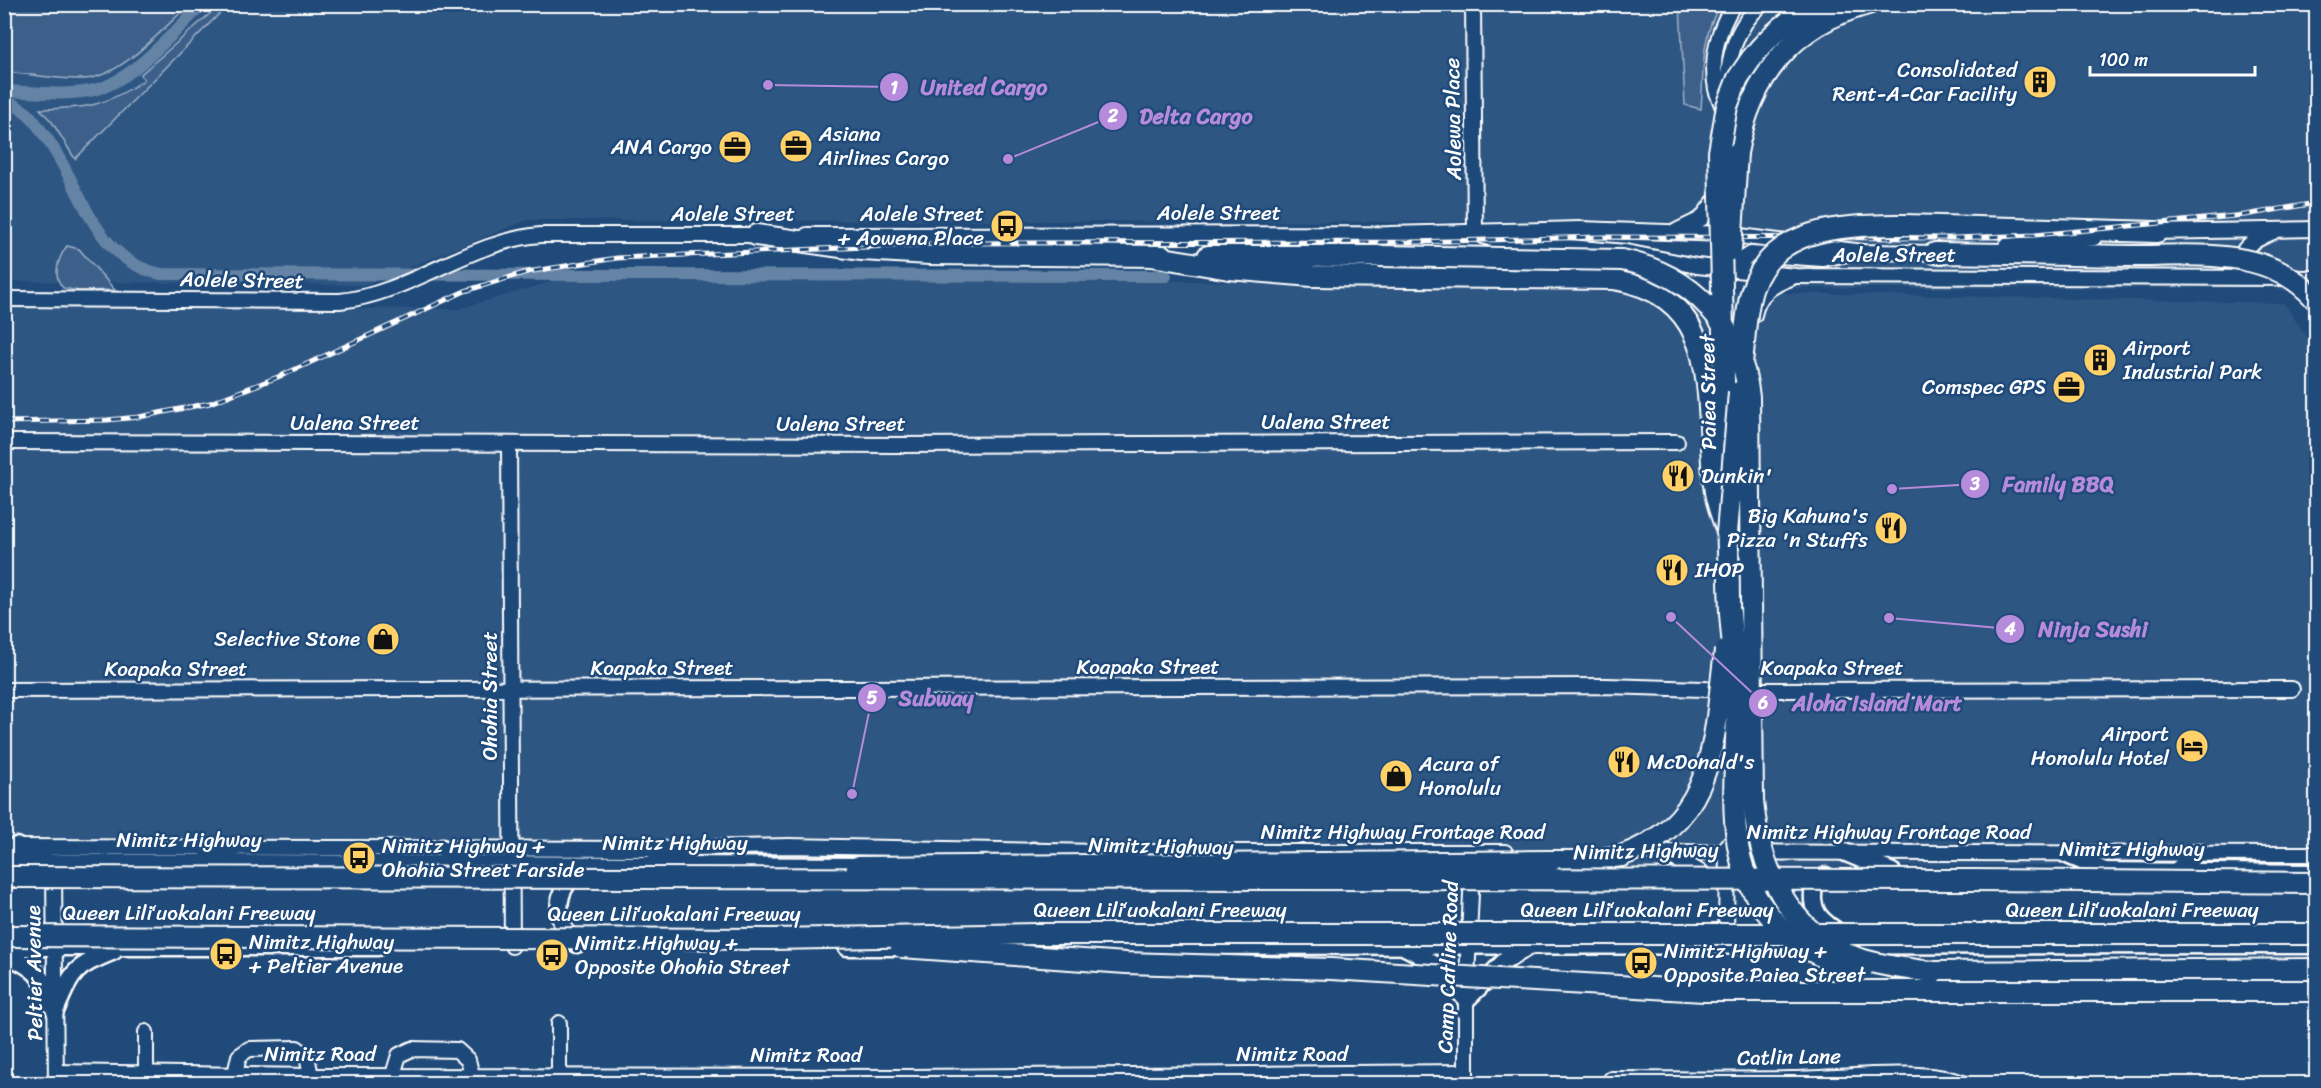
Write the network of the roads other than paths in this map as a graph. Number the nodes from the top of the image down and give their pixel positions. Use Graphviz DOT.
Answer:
graph roads {
  1 [pos="1473,4"];
  2 [pos="1734,4"];
  3 [pos="1762,4"];
  4 [pos="1817,4"];
  5 [pos="1868,4"];
  6 [pos="1725,113"];
  7 [pos="1725,181"];
  8 [pos="2316,229"];
  9 [pos="2278,230"];
  10 [pos="1673,231"];
  11 [pos="2157,232"];
  12 [pos="1474,234"];
  13 [pos="1725,234"];
  14 [pos="756,235"];
  15 [pos="1863,252"];
  16 [pos="1935,253"];
  17 [pos="1151,256"];
  18 [pos="1726,270"];
  19 [pos="1796,276"];
  20 [pos="2235,276"];
  21 [pos="2310,277"];
  22 [pos="2316,285"];
  23 [pos="4,298"];
  24 [pos="2316,300"];
  25 [pos="1727,379"];
  26 [pos="4,442"];
  27 [pos="1677,442"];
  28 [pos="510,444"];
  29 [pos="1727,533"];
  30 [pos="1730,613"];
  31 [pos="511,689"];
  32 [pos="2292,689"];
  33 [pos="4,690"];
  34 [pos="1734,690"];
  35 [pos="10,846"];
  36 [pos="237,847"];
  37 [pos="442,848"];
  38 [pos="651,849"];
  39 [pos="1033,851"];
  40 [pos="1420,851"];
  41 [pos="1245,852"];
  42 [pos="1475,852"];
  43 [pos="1665,852"];
  44 [pos="1727,852"];
  45 [pos="1844,852"];
  46 [pos="2198,852"];
  47 [pos="2065,854"];
  48 [pos="2316,854"];
  49 [pos="512,856"];
  50 [pos="4,862"];
  51 [pos="54,862"];
  52 [pos="196,862"];
  53 [pos="477,864"];
  54 [pos="606,865"];
  55 [pos="690,865"];
  56 [pos="1061,867"];
  57 [pos="1217,868"];
  58 [pos="1727,872"];
  59 [pos="1841,872"];
  60 [pos="1892,872"];
  61 [pos="2105,872"];
  62 [pos="2175,872"];
  63 [pos="1700,873"];
  64 [pos="2316,873"];
  65 [pos="1451,875"];
  66 [pos="1472,876"];
  67 [pos="4,877"];
  68 [pos="300,878"];
  69 [pos="2316,883"];
  70 [pos="2316,934"];
  71 [pos="4,936"];
  72 [pos="773,939"];
  73 [pos="1399,944"];
  74 [pos="1468,944"];
  75 [pos="1533,944"];
  76 [pos="1726,945"];
  77 [pos="1861,945"];
  78 [pos="2316,945"];
  79 [pos="4,947"];
  80 [pos="512,947"];
  81 [pos="54,948"];
  82 [pos="122,948"];
  83 [pos="588,948"];
  84 [pos="4,954"];
  85 [pos="2316,969"];
  86 [pos="1934,972"];
  87 [pos="2316,991"];
  88 [pos="1467,1000"];
  89 [pos="55,1011"];
  90 [pos="559,1023"];
  91 [pos="146,1032"];
  92 [pos="146,1072"];
  93 [pos="235,1074"];
  94 [pos="559,1074"];
  95 [pos="393,1075"];
  96 [pos="472,1075"];
  97 [pos="311,1076"];
  98 [pos="56,1078"];
  99 [pos="1466,1078"];
  100 [pos="431,1079"];
  101 [pos="1349,1079"];
  102 [pos="706,1080"];
  103 [pos="765,1080"];
  104 [pos="910,1080"];
  105 [pos="1611,1081"];
  106 [pos="1791,1081"];
  107 [pos="1966,1083"];
  1 -- 12 [label="street, Aolewa Place"];
  2 -- 6 [label="street"];
  3 -- 6 [label="street"];
  4 -- 25 [label="highway, bridge"];
  5 -- 25 [label="highway, bridge"];
  6 -- 7 [label="street, Paiea Street"];
  7 -- 10 [label="street"];
  7 -- 13 [label="street, Paiea Street"];
  8 -- 9 [label="street, Aolele Street"];
  9 -- 11 [label="street, Aolele Street"];
  9 -- 20 [label="street"];
  10 -- 12 [label="street, Aolele Street"];
  10 -- 13 [label="street, Aolele Street"];
  11 -- 16 [label="street, Aolele Street"];
  11 -- 29 [label="highway, bridge"];
  12 -- 14 [label="street, Aolele Street"];
  12 -- 18 [label="street, Aolele Street"];
  13 -- 15 [label="street, Aolele Street"];
  13 -- 18 [label="street, Paiea Street"];
  14 -- 17 [label="highway"];
  14 -- 23 [label="street, Aolele Street"];
  15 -- 16 [label="street, Aolele Street"];
  15 -- 18 [label="street"];
  16 -- 24 [label="highway, bridge"];
  17 -- 29 [label="highway"];
  17 -- 86 [label="highway, bridge"];
  18 -- 19 [label="street, Aolele Street"];
  18 -- 25 [label="street, Paiea Street"];
  19 -- 20 [label="street, Aolele Street"];
  19 -- 25 [label="street"];
  20 -- 21 [label="street, Aolele Street"];
  21 -- 22 [label="street"];
  25 -- 29 [label="highway, bridge"];
  25 -- 34 [label="street, Paiea Street"];
  26 -- 28 [label="street, Ualena Street"];
  27 -- 28 [label="street, Ualena Street"];
  28 -- 31 [label="street, Ohohia Street"];
  29 -- 30 [label="highway"];
  30 -- 68 [label="highway, bridge"];
  30 -- 86 [label="highway, bridge"];
  31 -- 33 [label="street, Koapaka Street"];
  31 -- 34 [label="street, Koapaka Street"];
  31 -- 49 [label="street, Ohohia Street"];
  32 -- 34 [label="street, Koapaka Street"];
  34 -- 44 [label="street, Paiea Street"];
  35 -- 36 [label="street, Nimitz Highway Frontage Road"];
  35 -- 51 [label="main road"];
  36 -- 37 [label="street, Nimitz Highway Frontage Road"];
  36 -- 52 [label="main road"];
  37 -- 49 [label="street, Nimitz Highway Frontage Road"];
  37 -- 53 [label="main road"];
  38 -- 39 [label="street, Nimitz Highway Frontage Road"];
  38 -- 49 [label="street, Nimitz Highway Frontage Road"];
  38 -- 55 [label="main road"];
  39 -- 41 [label="street, Nimitz Highway Frontage Road"];
  39 -- 56 [label="main road"];
  40 -- 41 [label="street, Nimitz Highway Frontage Road"];
  40 -- 42 [label="street, Nimitz Highway Frontage Road"];
  40 -- 65 [label="main road"];
  41 -- 57 [label="main road"];
  42 -- 43 [label="street, Nimitz Highway Frontage Road"];
  42 -- 66 [label="street, Camp Catline Road"];
  43 -- 44 [label="street, Nimitz Highway Frontage Road"];
  43 -- 63 [label="main road"];
  44 -- 45 [label="street, Nimitz Highway Frontage Road"];
  44 -- 58 [label="street, Paiea Street"];
  45 -- 47 [label="street, Nimitz Highway Frontage Road"];
  45 -- 60 [label="main road"];
  46 -- 47 [label="street, Nimitz Highway Frontage Road"];
  46 -- 48 [label="street, Nimitz Highway Frontage Road"];
  46 -- 62 [label="main road"];
  47 -- 61 [label="main road"];
  49 -- 53 [label="main road, Nimitz Highway"];
  49 -- 54 [label="main road, Nimitz Highway"];
  49 -- 80 [label="street, Ohohia Street"];
  50 -- 51 [label="main road, Nimitz Highway"];
  51 -- 52 [label="main road, Nimitz Highway"];
  51 -- 81 [label="street, Peltier Avenue"];
  52 -- 53 [label="main road, Nimitz Highway"];
  54 -- 55 [label="main road, Nimitz Highway"];
  54 -- 83 [label="main road"];
  55 -- 56 [label="main road, Nimitz Highway"];
  56 -- 57 [label="main road, Nimitz Highway"];
  57 -- 65 [label="main road, Nimitz Highway"];
  58 -- 59 [label="main road, Nimitz Highway"];
  58 -- 63 [label="main road, Nimitz Highway"];
  58 -- 76 [label="street, Paiea Street"];
  59 -- 60 [label="main road, Nimitz Highway"];
  59 -- 77 [label="main road"];
  60 -- 61 [label="main road, Nimitz Highway"];
  61 -- 62 [label="main road, Nimitz Highway"];
  62 -- 64 [label="main road, Nimitz Highway"];
  63 -- 66 [label="main road, Nimitz Highway"];
  65 -- 66 [label="main road, Nimitz Highway"];
  66 -- 74 [label="street, Camp Catline Road"];
  67 -- 68 [label="highway, Queen Liliʻuokalani Freeway, bridge"];
  68 -- 69 [label="highway, Queen Liliʻuokalani Freeway, bridge"];
  70 -- 72 [label="highway, Queen Liliʻuokalani Freeway, bridge"];
  71 -- 72 [label="highway, Queen Liliʻuokalani Freeway, bridge"];
  72 -- 87 [label="highway, bridge"];
  73 -- 74 [label="main road"];
  73 -- 83 [label="main road"];
  73 -- 88 [label="main road"];
  74 -- 75 [label="main road"];
  74 -- 88 [label="street, Camp Catline Road"];
  75 -- 76 [label="main road"];
  75 -- 88 [label="main road"];
  76 -- 77 [label="main road"];
  77 -- 78 [label="main road"];
  79 -- 81 [label="main road"];
  80 -- 82 [label="main road"];
  80 -- 83 [label="main road"];
  81 -- 82 [label="main road"];
  81 -- 89 [label="street, Peltier Avenue"];
  82 -- 89 [label="main road"];
  84 -- 89 [label="main road"];
  85 -- 86 [label="highway"];
  88 -- 99 [label="street, Camp Catline Road"];
  89 -- 98 [label="street, Peltier Avenue"];
  90 -- 94 [label="street"];
  91 -- 92 [label="street"];
  92 -- 93 [label="street, Nimitz Road"];
  92 -- 98 [label="street, Nimitz Road"];
  93 -- 97 [label="street, Nimitz Road"];
  93 -- 97 [label="street"];
  94 -- 96 [label="street, Nimitz Road"];
  94 -- 102 [label="street, Nimitz Road"];
  95 -- 96 [label="street"];
  95 -- 97 [label="street, Nimitz Road"];
  95 -- 100 [label="street, Nimitz Road"];
  96 -- 100 [label="street, Nimitz Road"];
  99 -- 101 [label="street, Nimitz Road"];
  101 -- 104 [label="street, Nimitz Road"];
  102 -- 103 [label="street, Nimitz Road"];
  103 -- 104 [label="street, Nimitz Road"];
  105 -- 106 [label="street, Catlin Lane"];
  106 -- 107 [label="street, Catlin Lane"];
}
